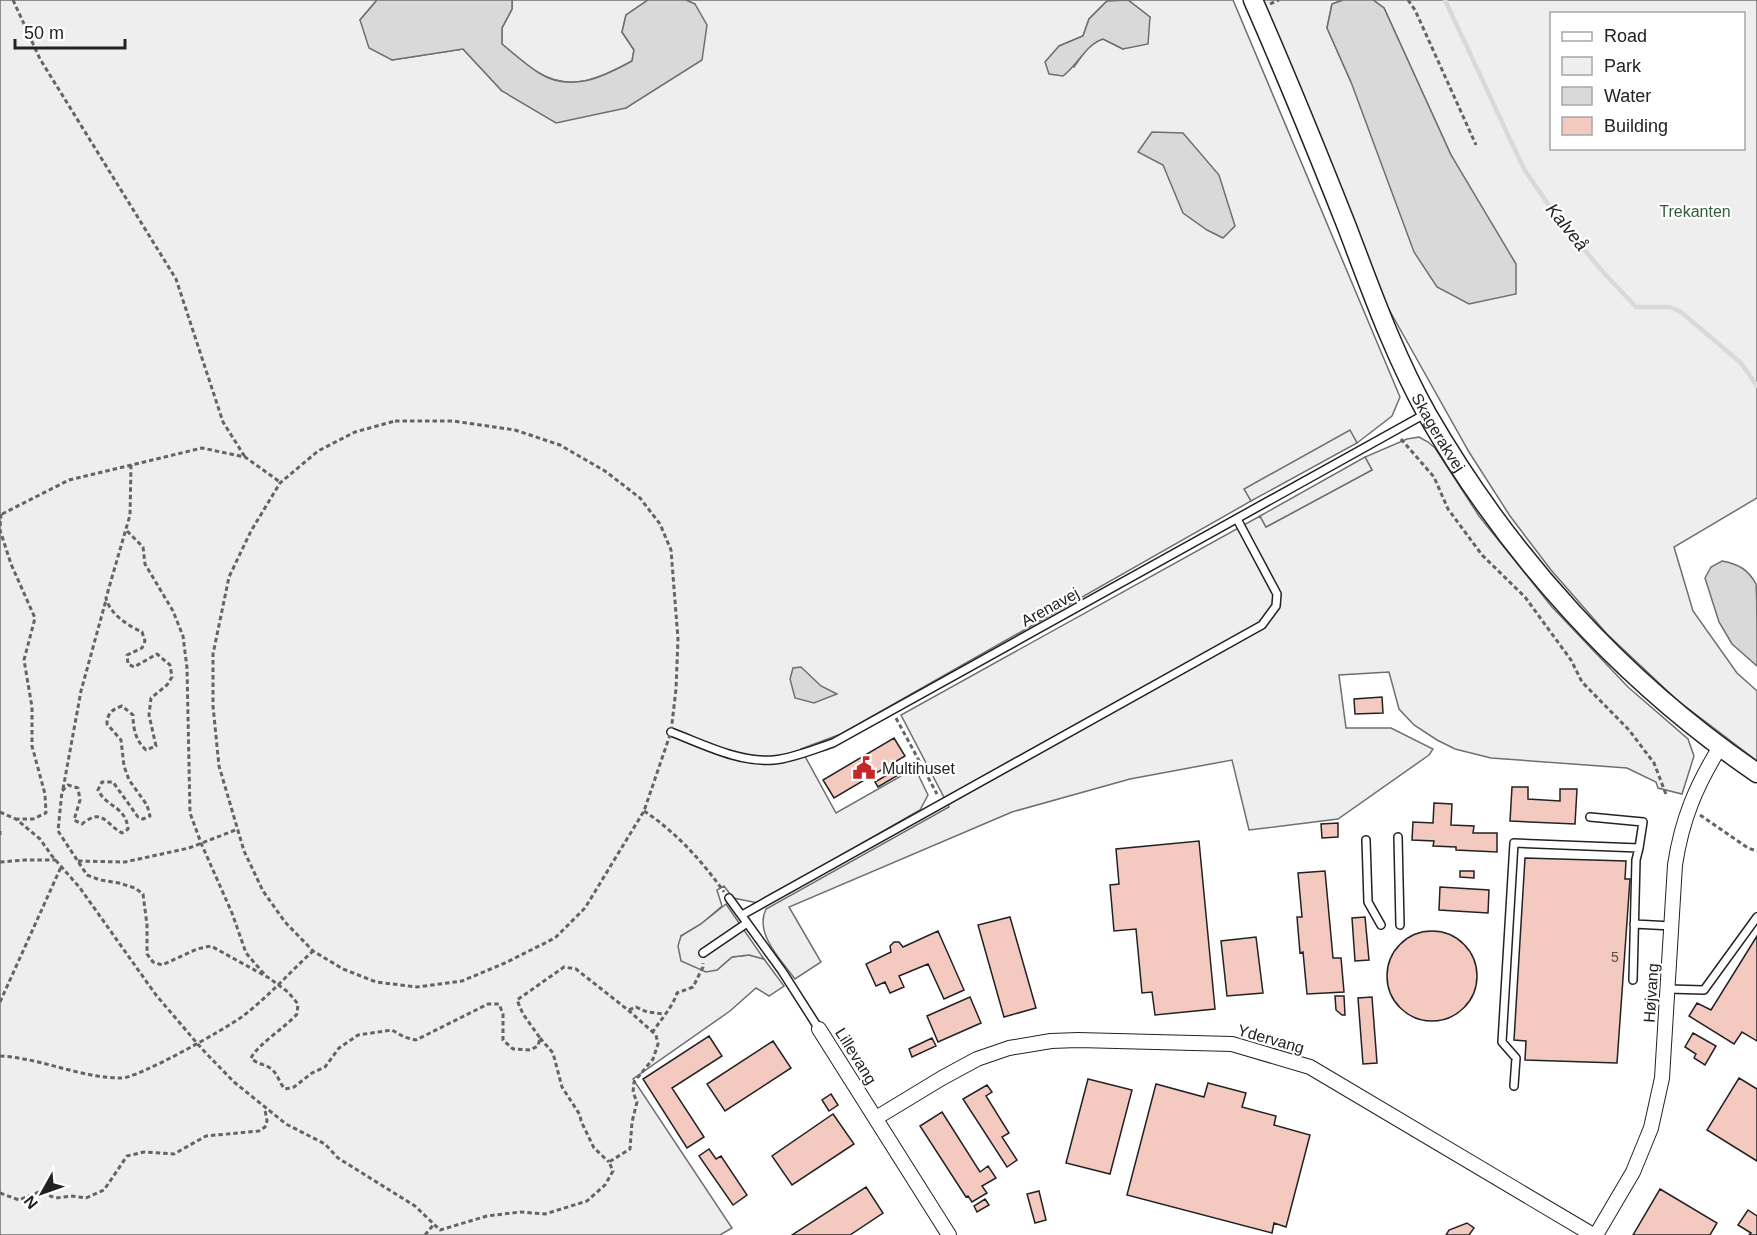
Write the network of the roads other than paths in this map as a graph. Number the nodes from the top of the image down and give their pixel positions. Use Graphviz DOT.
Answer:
graph roads {
  1 [pos="1253,0"];
  2 [pos="1427,413"];
  3 [pos="1237,519"];
  4 [pos="671,732"];
  5 [pos="1719,747"];
  6 [pos="1757,773"];
  7 [pos="1590,817"];
  8 [pos="1398,837"];
  9 [pos="1366,840"];
  10 [pos="1639,849"];
  11 [pos="729,898"];
  12 [pos="742,915"];
  13 [pos="1757,917"];
  14 [pos="747,923"];
  15 [pos="1634,924"];
  16 [pos="1381,925"];
  17 [pos="1400,925"];
  18 [pos="1672,926"];
  19 [pos="703,953"];
  20 [pos="1633,980"];
  21 [pos="1668,989"];
  22 [pos="819,1029"];
  23 [pos="1514,1086"];
  24 [pos="876,1118"];
  25 [pos="949,1235"];
  26 [pos="1594,1235"];
  1 -- 2 [label="street, Skagerakvej"];
  2 -- 3 [label="lane, Arenavej"];
  2 -- 5 [label="street, Skagerakvej"];
  3 -- 4 [label="lane, Arenavej"];
  3 -- 12 [label="lane"];
  5 -- 6 [label="street, Skagerakvej"];
  5 -- 18 [label="street, Højvang"];
  7 -- 10 [label="lane"];
  8 -- 17 [label="lane"];
  9 -- 16 [label="lane"];
  10 -- 15 [label="lane"];
  10 -- 23 [label="lane"];
  11 -- 12 [label="lane, Lillevang"];
  12 -- 14 [label="lane, Lillevang"];
  13 -- 21 [label="lane"];
  14 -- 19 [label="lane"];
  14 -- 22 [label="lane, Lillevang"];
  15 -- 18 [label="lane"];
  15 -- 20 [label="lane"];
  18 -- 21 [label="street, Højvang"];
  21 -- 26 [label="street, Højvang"];
  22 -- 24 [label="street, Lillevang"];
  24 -- 25 [label="street, Lillevang"];
  24 -- 26 [label="street, Ydervang"];
}
